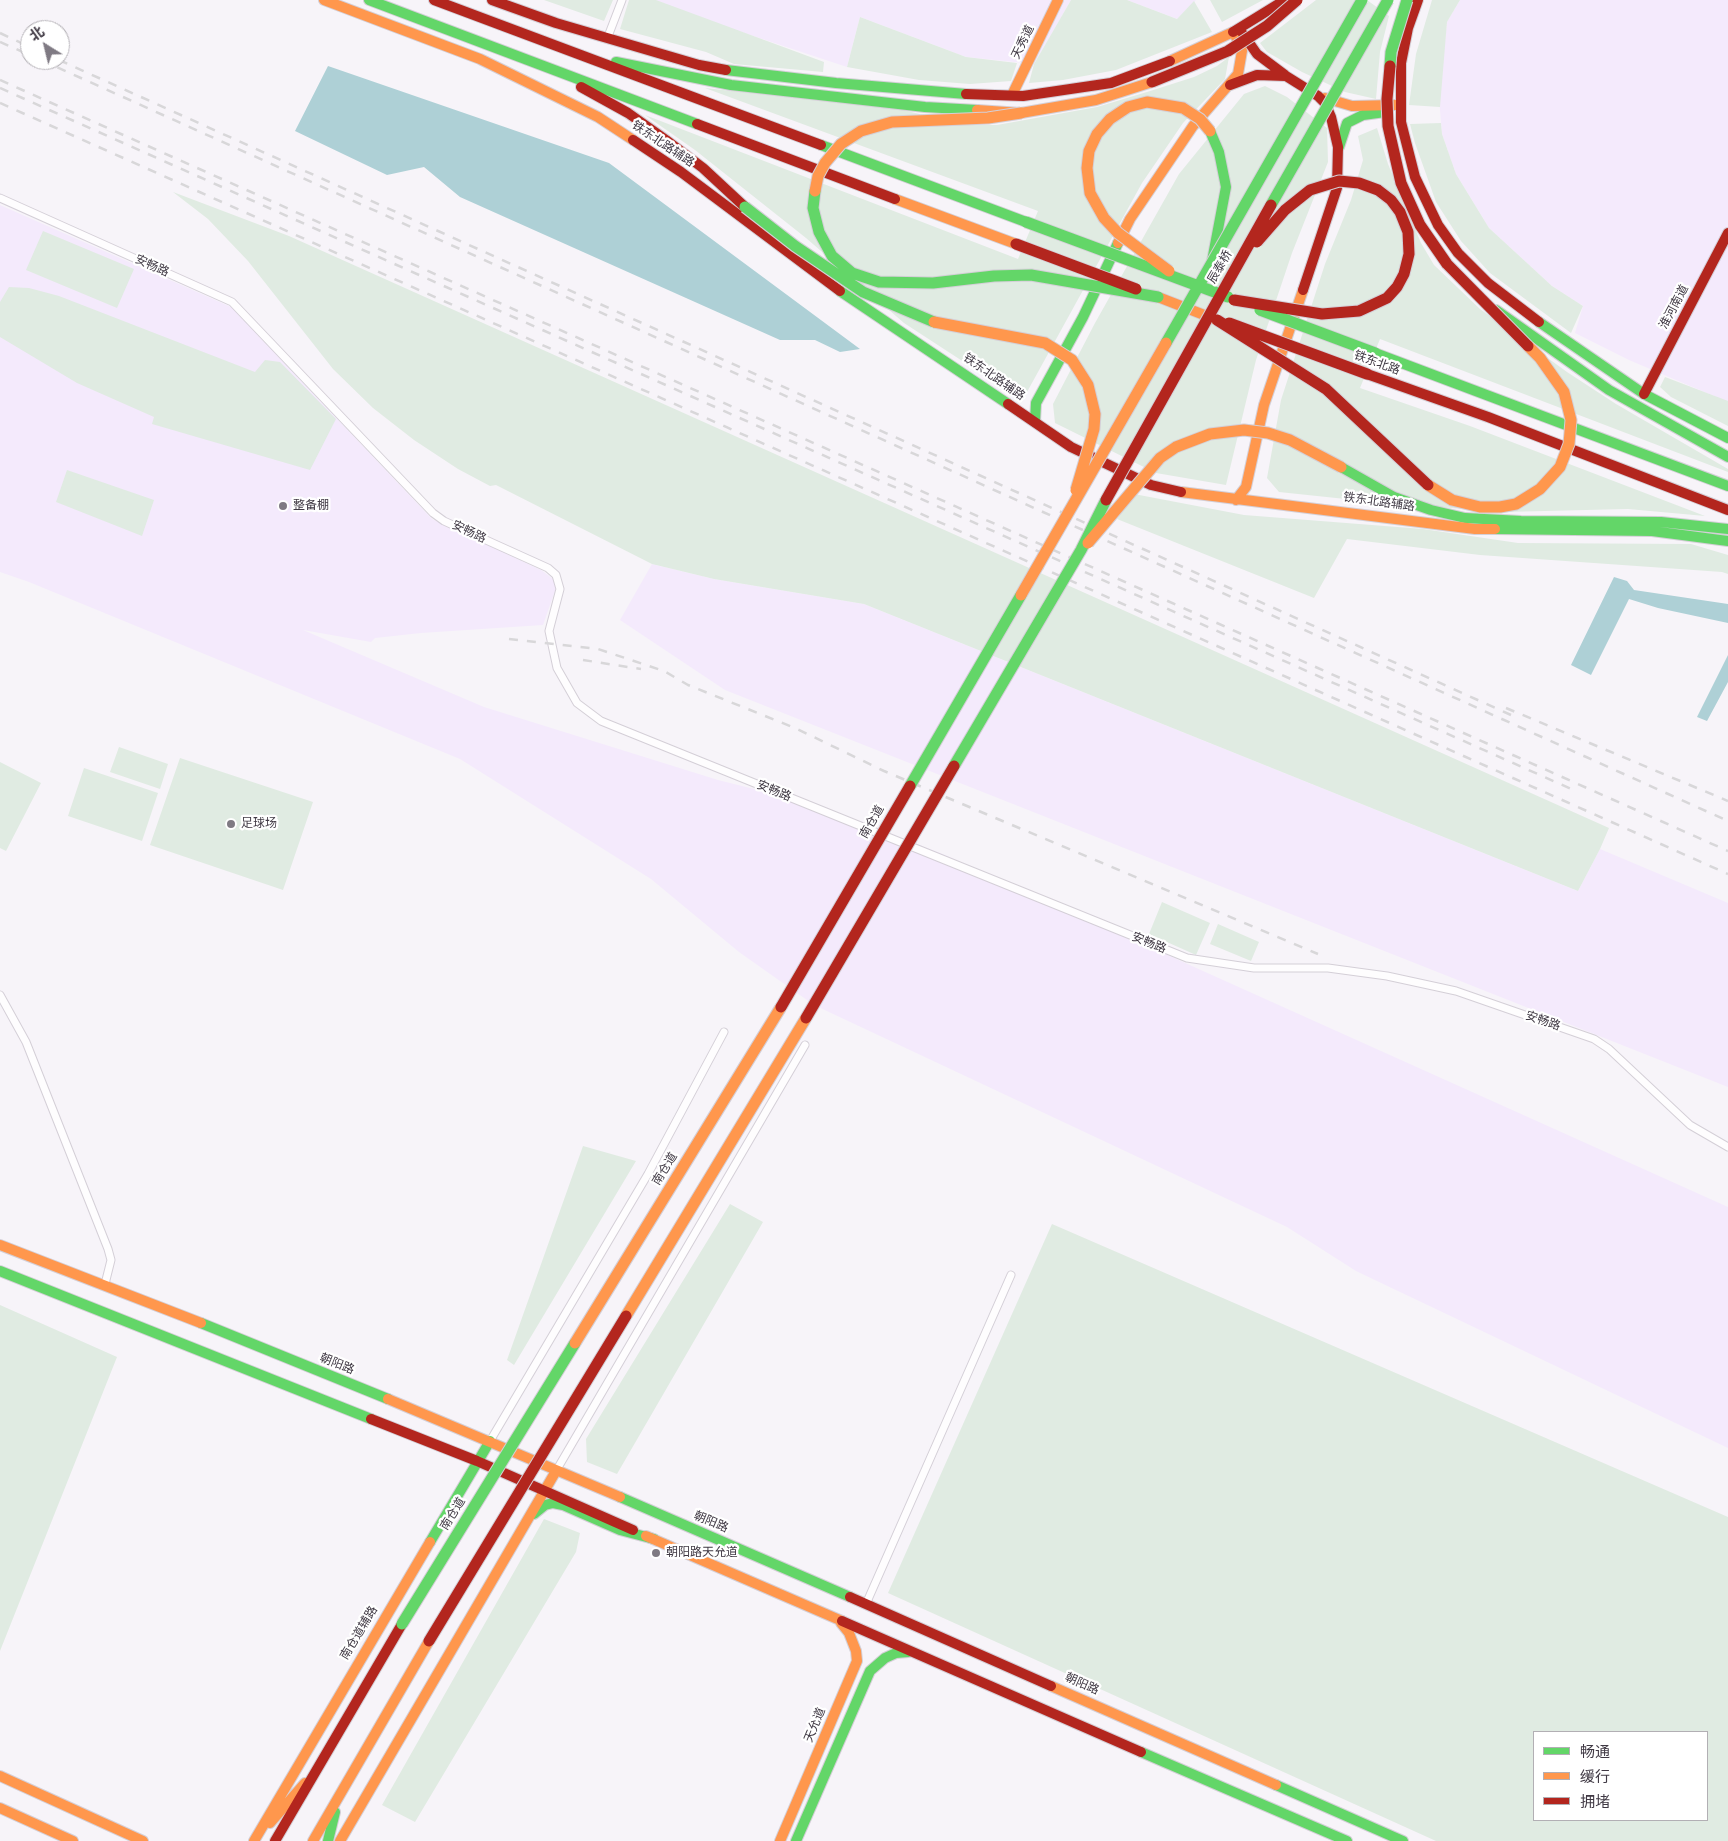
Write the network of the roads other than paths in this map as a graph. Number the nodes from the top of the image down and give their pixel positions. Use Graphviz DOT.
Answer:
graph roads {
  1 [pos="324,0"];
  2 [pos="369,0"];
  3 [pos="434,0"];
  4 [pos="492,0"];
  5 [pos="622,0"];
  6 [pos="1058,0"];
  7 [pos="1284,0"];
  8 [pos="1296,0"];
  9 [pos="1362,0"];
  10 [pos="1388,0"];
  11 [pos="1407,0"];
  12 [pos="1418,0"];
  13 [pos="1236,30"];
  14 [pos="607,39"];
  15 [pos="572,52"];
  16 [pos="525,59"];
  17 [pos="1286,76"];
  18 [pos="1230,86"];
  19 [pos="1012,95"];
  20 [pos="1318,96"];
  21 [pos="1401,107"];
  22 [pos="1021,113"];
  23 [pos="1338,148"];
  24 [pos="0,198"];
  25 [pos="1728,233"];
  26 [pos="1211,265"];
  27 [pos="1181,280"];
  28 [pos="1227,282"];
  29 [pos="1158,297"];
  30 [pos="1234,300"];
  31 [pos="1484,303"];
  32 [pos="1217,320"];
  33 [pos="1644,394"];
  34 [pos="1035,422"];
  35 [pos="1728,438"];
  36 [pos="1728,457"];
  37 [pos="1728,486"];
  38 [pos="1236,500"];
  39 [pos="1070,507"];
  40 [pos="1728,510"];
  41 [pos="1728,530"];
  42 [pos="1728,541"];
  43 [pos="1081,550"];
  44 [pos="0,995"];
  45 [pos="724,1032"];
  46 [pos="805,1045"];
  47 [pos="1728,1147"];
  48 [pos="0,1245"];
  49 [pos="0,1272"];
  50 [pos="1011,1275"];
  51 [pos="105,1284"];
  52 [pos="490,1441"];
  53 [pos="478,1461"];
  54 [pos="556,1471"];
  55 [pos="545,1490"];
  56 [pos="527,1520"];
  57 [pos="654,1539"];
  58 [pos="866,1604"];
  59 [pos="839,1620"];
  60 [pos="909,1652"];
  61 [pos="315,1772"];
  62 [pos="0,1776"];
  63 [pos="338,1798"];
  64 [pos="0,1808"];
  65 [pos="72,1841"];
  66 [pos="143,1841"];
  67 [pos="254,1841"];
  68 [pos="275,1841"];
  69 [pos="313,1841"];
  70 [pos="328,1841"];
  71 [pos="340,1841"];
  72 [pos="780,1841"];
  73 [pos="796,1841"];
  74 [pos="1348,1841"];
  75 [pos="1404,1841"];
  1 -- 34 [label="main road, 铁东北路辅路"];
  2 -- 16 [label="main road"];
  3 -- 15 [label="main road"];
  4 -- 14 [label="main road"];
  5 -- 14 [label="street"];
  6 -- 19 [label="main road, 天秀道"];
  7 -- 13 [label="main road"];
  8 -- 22 [label="main road, bridge"];
  9 -- 26 [label="main road, 辰泰桥, bridge"];
  10 -- 28 [label="main road, 辰泰桥, bridge"];
  11 -- 31 [label="main road, bridge"];
  12 -- 21 [label="main road"];
  13 -- 17 [label="main road"];
  13 -- 18 [label="main road"];
  13 -- 19 [label="main road"];
  14 -- 19 [label="main road"];
  15 -- 22 [label="main road, bridge"];
  15 -- 27 [label="main road, 铁东北路, bridge"];
  16 -- 29 [label="main road, 铁东北路, bridge"];
  16 -- 39 [label="main road, bridge"];
  17 -- 18 [label="main road"];
  17 -- 20 [label="main road"];
  18 -- 34 [label="main road"];
  20 -- 21 [label="main road"];
  20 -- 23 [label="main road"];
  21 -- 23 [label="main road"];
  21 -- 33 [label="main road"];
  22 -- 29 [label="main road, bridge"];
  23 -- 38 [label="main road"];
  24 -- 47 [label="street, 安畅路"];
  25 -- 33 [label="main road, 淮河南道"];
  26 -- 27 [label="main road, bridge"];
  26 -- 39 [label="main road, 辰泰桥, bridge"];
  27 -- 30 [label="main road, 铁东北路, bridge"];
  28 -- 30 [label="main road, bridge"];
  28 -- 43 [label="main road, 辰泰桥, bridge"];
  29 -- 32 [label="main road, 铁东北路, bridge"];
  30 -- 37 [label="main road, 铁东北路, bridge"];
  31 -- 32 [label="main road, bridge"];
  31 -- 36 [label="main road, bridge"];
  32 -- 40 [label="main road, 铁东北路, bridge"];
  33 -- 35 [label="main road"];
  34 -- 38 [label="main road, 铁东北路辅路"];
  38 -- 42 [label="main road, 铁东北路辅路"];
  39 -- 61 [label="main road, 南仓道, bridge"];
  41 -- 43 [label="main road, bridge"];
  43 -- 63 [label="main road, bridge"];
  44 -- 51 [label="street"];
  45 -- 52 [label="street"];
  46 -- 54 [label="street"];
  48 -- 51 [label="main road, 朝阳路"];
  49 -- 53 [label="main road"];
  50 -- 58 [label="street"];
  51 -- 52 [label="main road, 朝阳路"];
  52 -- 53 [label="main road, 南仓道辅路"];
  52 -- 54 [label="main road, 朝阳路"];
  53 -- 55 [label="main road"];
  53 -- 67 [label="main road, 南仓道辅路"];
  54 -- 55 [label="main road"];
  54 -- 58 [label="main road, 朝阳路"];
  55 -- 56 [label="main road"];
  55 -- 57 [label="main road"];
  56 -- 57 [label="main road"];
  56 -- 71 [label="main road"];
  57 -- 59 [label="main road"];
  58 -- 75 [label="main road, 朝阳路"];
  59 -- 60 [label="main road"];
  59 -- 72 [label="main road, 天允道"];
  60 -- 73 [label="main road"];
  60 -- 74 [label="main road"];
  61 -- 67 [label="main road"];
  61 -- 68 [label="main road, 南仓道"];
  62 -- 66 [label="main road"];
  63 -- 69 [label="main road"];
  63 -- 70 [label="main road"];
  64 -- 65 [label="main road"];
}
